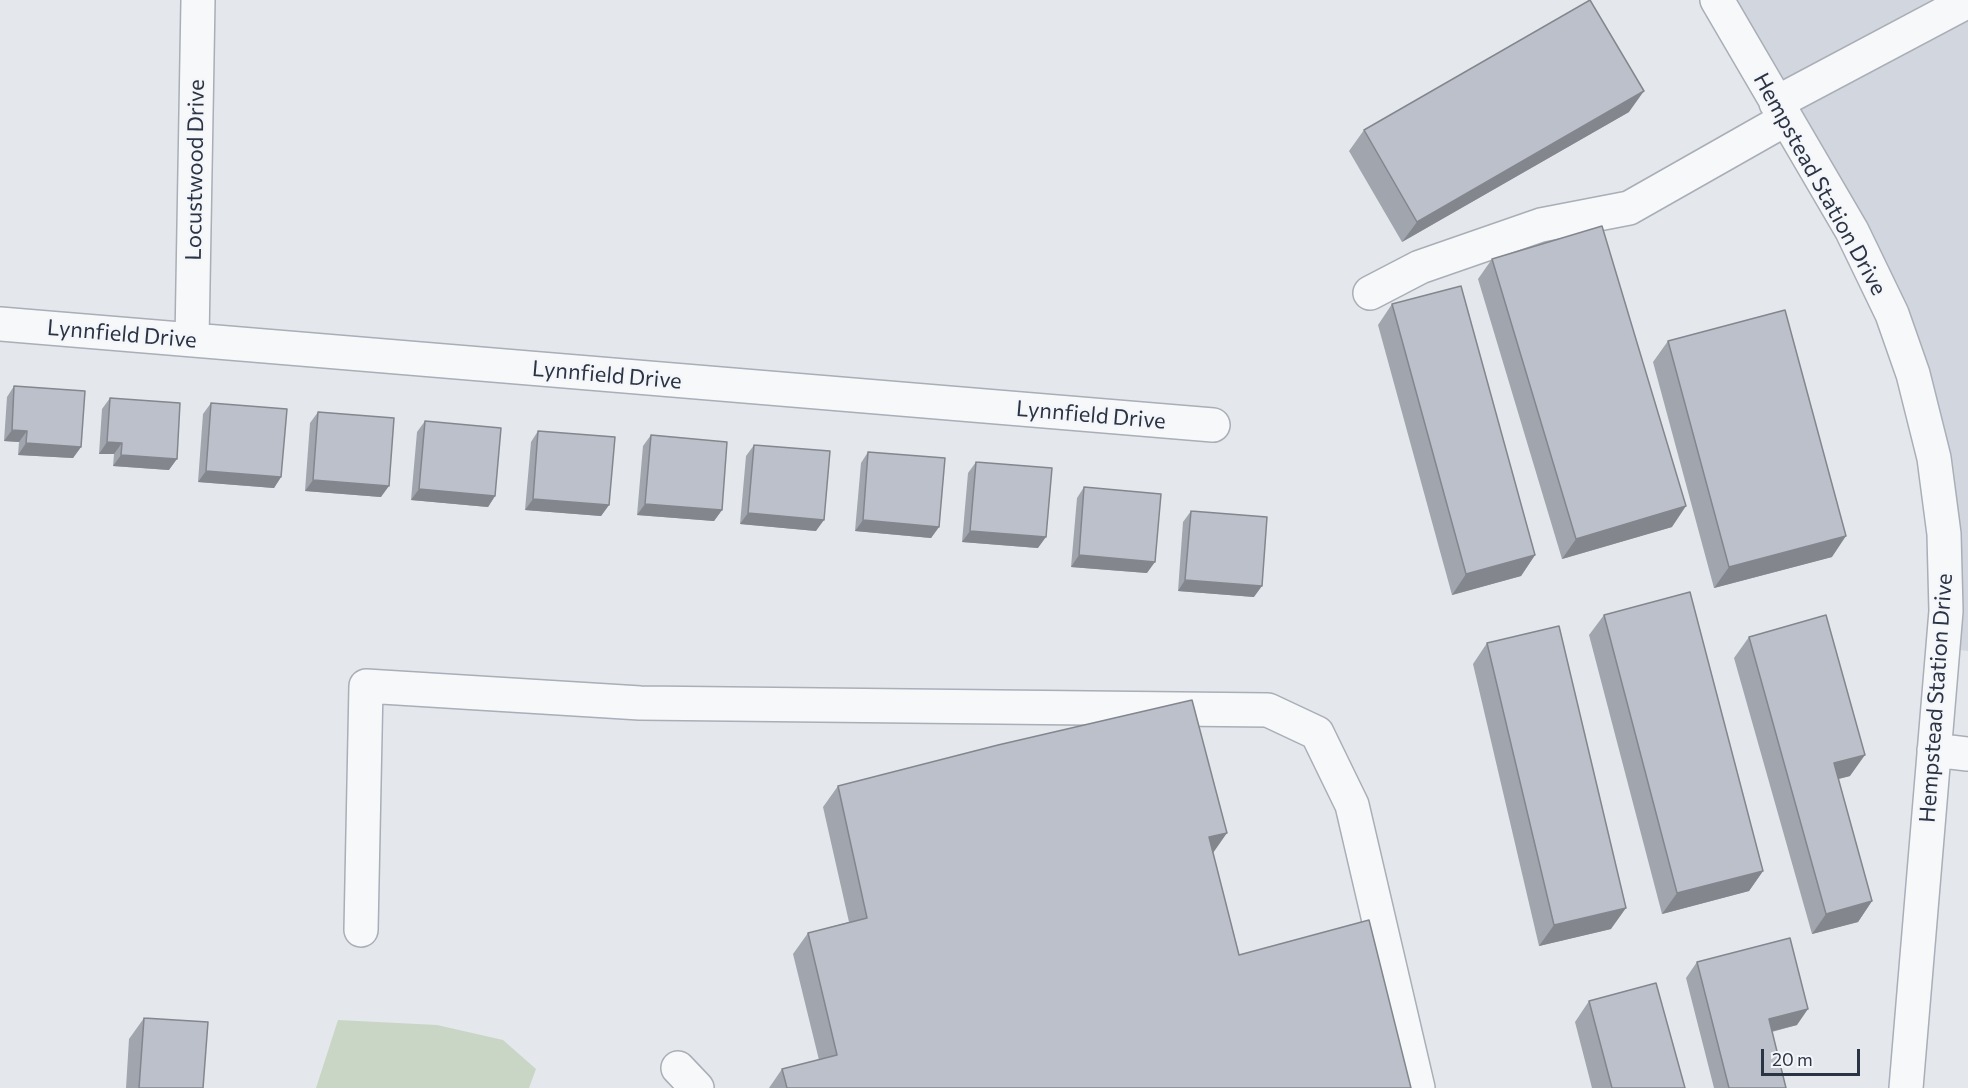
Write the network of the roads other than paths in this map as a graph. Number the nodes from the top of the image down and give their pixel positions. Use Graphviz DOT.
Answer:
graph roads {
  1 [pos="198,0"];
  2 [pos="1718,0"];
  3 [pos="1968,1"];
  4 [pos="1781,111"];
  5 [pos="1370,293"];
  6 [pos="0,324"];
  7 [pos="192,340"];
  8 [pos="1214,425"];
  9 [pos="1934,750"];
  10 [pos="1968,754"];
  11 [pos="361,930"];
  12 [pos="1418,1088"];
  13 [pos="1906,1088"];
  1 -- 7 [label="street, Locustwood Drive"];
  2 -- 4 [label="street, Hempstead Station Drive"];
  3 -- 4 [label="street"];
  4 -- 5 [label="street"];
  4 -- 9 [label="street, Hempstead Station Drive"];
  6 -- 7 [label="street, Lynnfield Drive"];
  7 -- 8 [label="street, Lynnfield Drive"];
  9 -- 10 [label="street"];
  9 -- 13 [label="street, Hempstead Station Drive"];
  11 -- 12 [label="street"];
}
